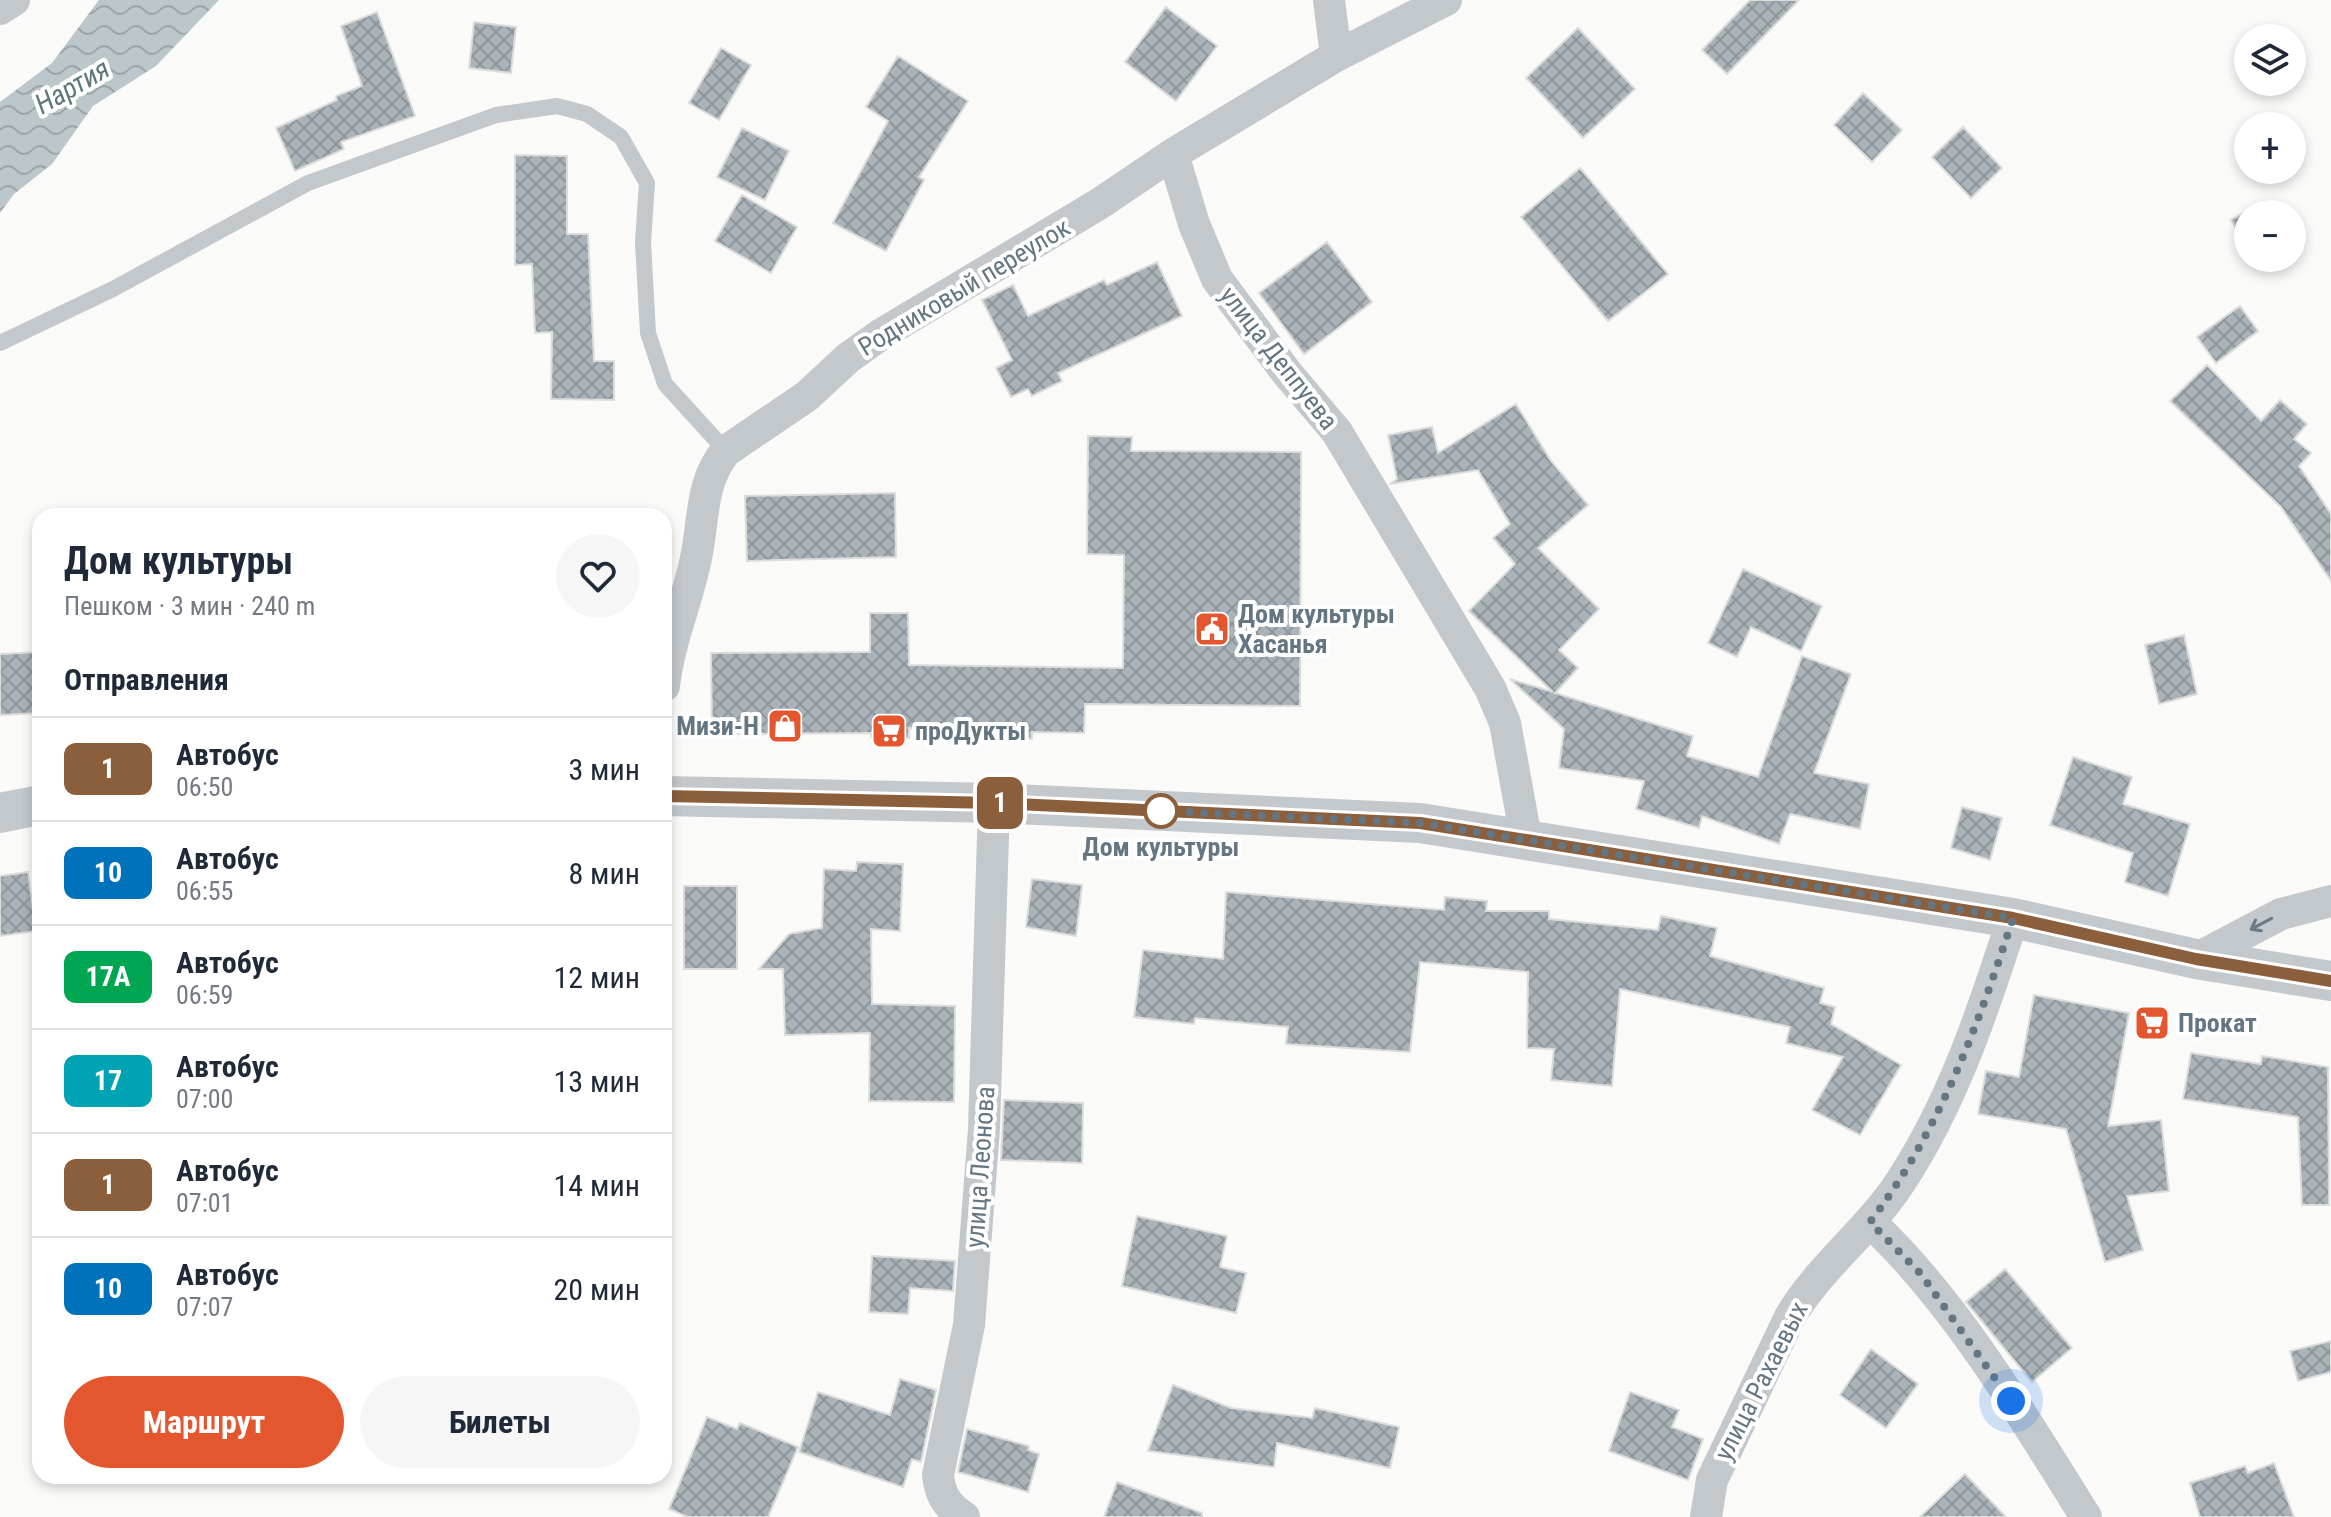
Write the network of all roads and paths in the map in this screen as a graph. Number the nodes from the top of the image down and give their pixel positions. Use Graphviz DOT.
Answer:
graph roads {
  1 [pos="14,0"];
  2 [pos="1329,0"];
  3 [pos="1446,0"];
  4 [pos="0,9"];
  5 [pos="1336,56"];
  6 [pos="1173,154"];
  7 [pos="0,343"];
  8 [pos="726,451"];
  9 [pos="672,640"];
  10 [pos="672,796"];
  11 [pos="994,803"];
  12 [pos="32,807"];
  13 [pos="0,813"];
  14 [pos="1526,838"];
  15 [pos="2331,901"];
  16 [pos="2013,918"];
  17 [pos="2196,959"];
  18 [pos="2331,981"];
  19 [pos="1870,1222"];
  20 [pos="964,1517"];
  21 [pos="1706,1517"];
  22 [pos="2086,1517"];
  1 -- 4 [label="street"];
  2 -- 5 [label="street"];
  3 -- 5 [label="street"];
  5 -- 6 [label="street"];
  6 -- 8 [label="street, Родниковый переулок"];
  6 -- 14 [label="street, улица Деппуева"];
  7 -- 8 [label="lane"];
  8 -- 9 [label="street, Родниковый переулок"];
  10 -- 11 [label="street"];
  11 -- 14 [label="street"];
  11 -- 20 [label="street, улица Леонова"];
  12 -- 13 [label="street"];
  14 -- 16 [label="street"];
  15 -- 17 [label="street, one-way"];
  16 -- 17 [label="street"];
  16 -- 19 [label="street, улица Рахаевых"];
  17 -- 18 [label="street"];
  19 -- 21 [label="street, улица Рахаевых"];
  19 -- 22 [label="street"];
}
